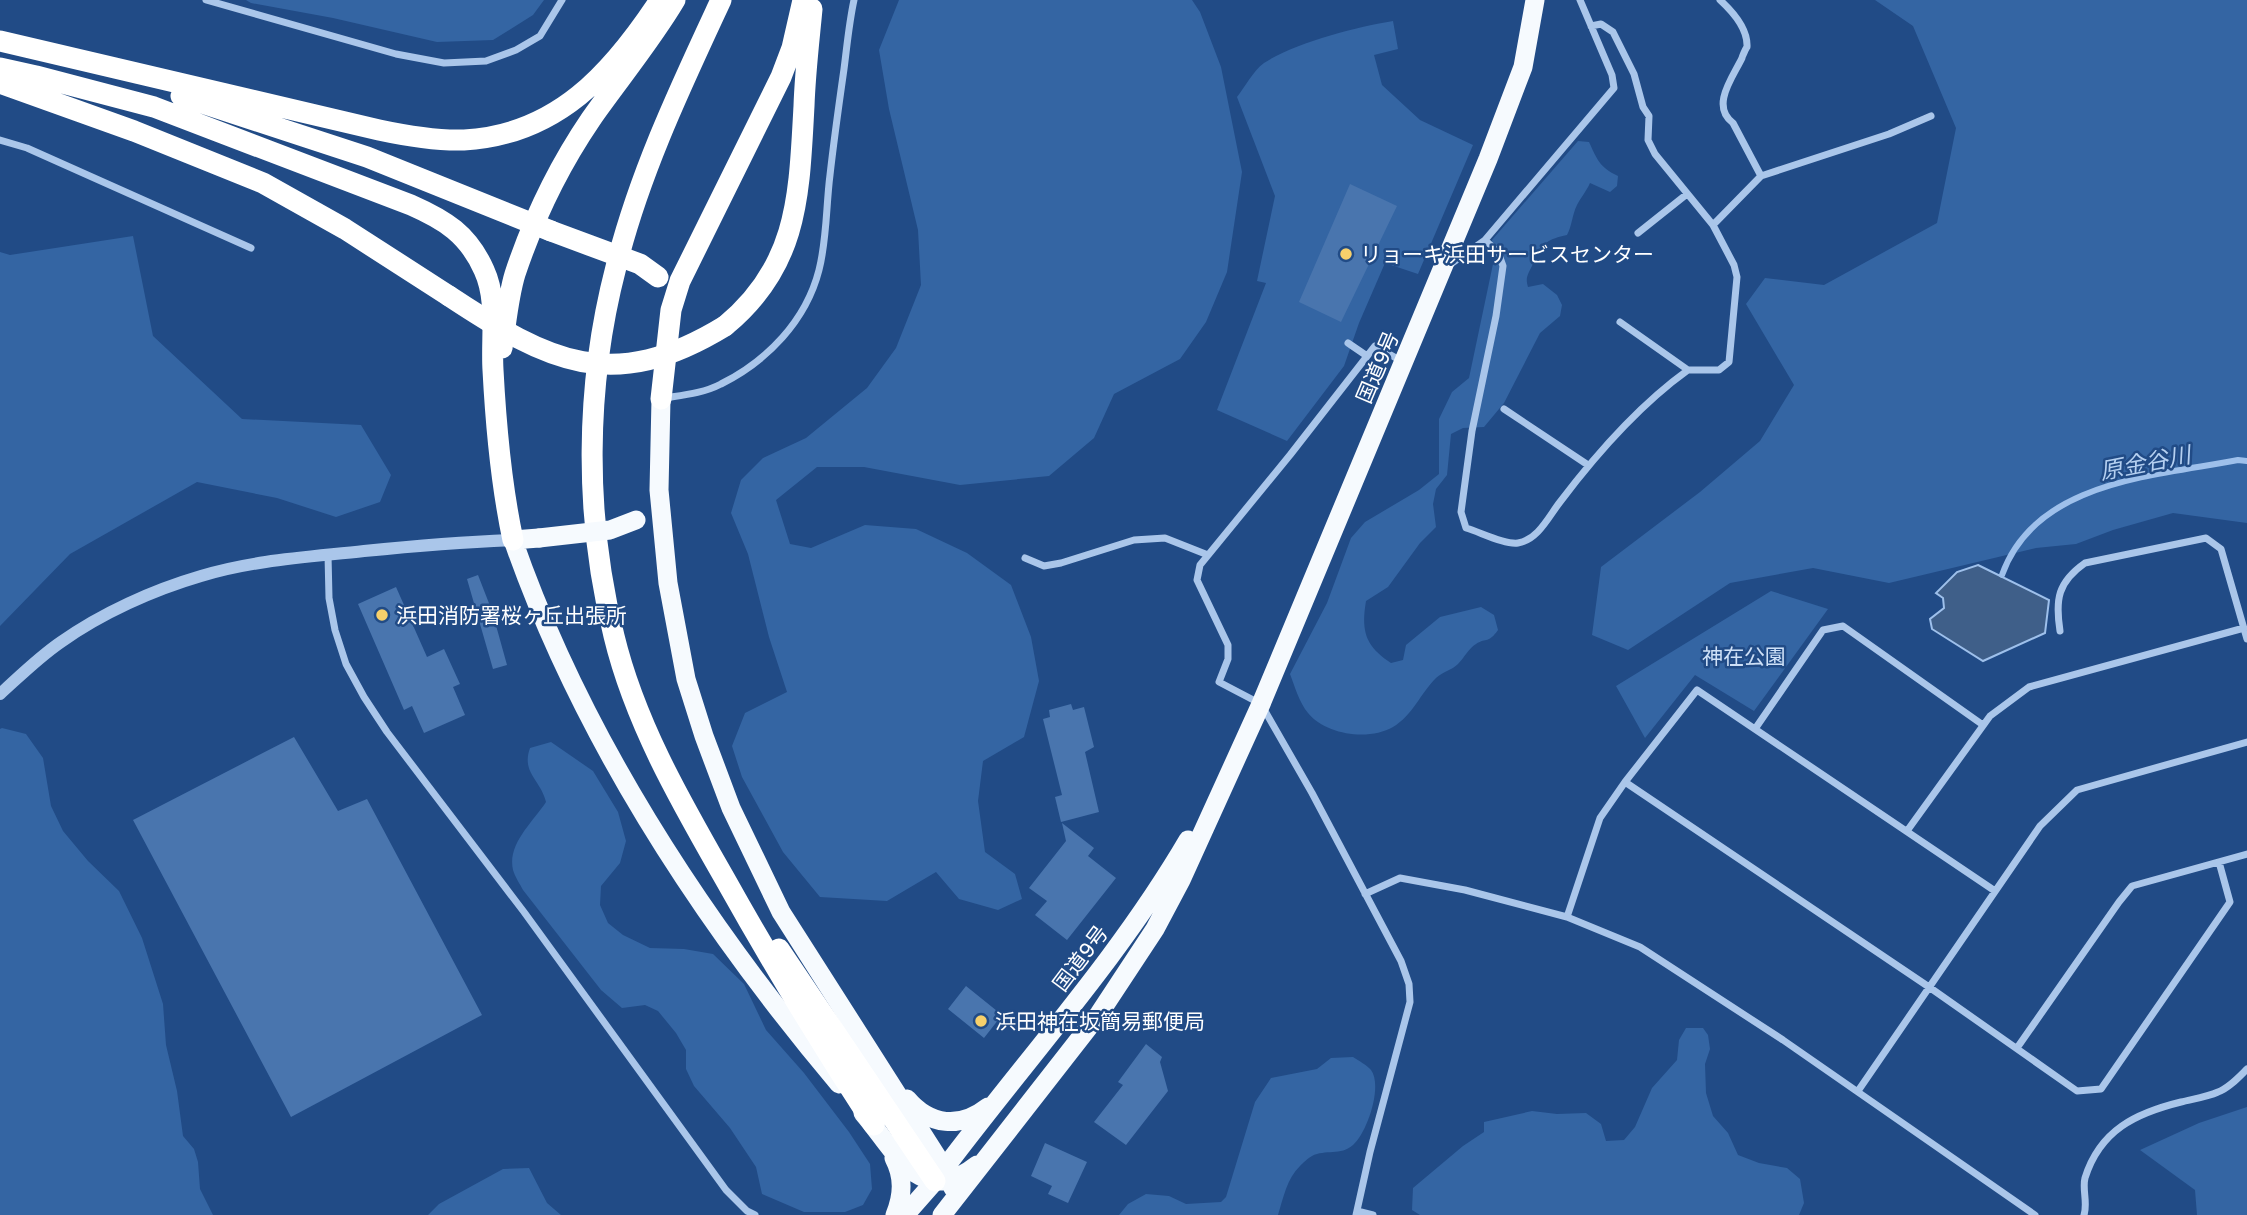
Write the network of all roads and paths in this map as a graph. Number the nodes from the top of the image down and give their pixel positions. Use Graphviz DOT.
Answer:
graph roads {
  1 [pos="206,0"];
  2 [pos="562,0"];
  3 [pos="660,0"];
  4 [pos="675,0"];
  5 [pos="721,0"];
  6 [pos="803,0"];
  7 [pos="813,0"];
  8 [pos="853,0"];
  9 [pos="1535,0"];
  10 [pos="1580,0"];
  11 [pos="1720,0"];
  12 [pos="1591,26"];
  13 [pos="3,41"];
  14 [pos="0,68"];
  15 [pos="0,83"];
  16 [pos="1931,116"];
  17 [pos="0,140"];
  18 [pos="1761,176"];
  19 [pos="1687,194"];
  20 [pos="1713,225"];
  21 [pos="542,227"];
  22 [pos="1638,233"];
  23 [pos="1485,240"];
  24 [pos="251,247"];
  25 [pos="1441,271"];
  26 [pos="671,310"];
  27 [pos="1620,322"];
  28 [pos="1348,342"];
  29 [pos="1367,356"];
  30 [pos="1404,362"];
  31 [pos="1688,370"];
  32 [pos="661,399"];
  33 [pos="1504,409"];
  34 [pos="498,444"];
  35 [pos="1588,465"];
  36 [pos="659,490"];
  37 [pos="513,540"];
  38 [pos="328,555"];
  39 [pos="1208,555"];
  40 [pos="1026,558"];
  41 [pos="2244,628"];
  42 [pos="2060,631"];
  43 [pos="2247,639"];
  44 [pos="0,694"];
  45 [pos="1261,704"];
  46 [pos="1983,725"];
  47 [pos="1755,729"];
  48 [pos="2247,742"];
  49 [pos="1242,745"];
  50 [pos="1625,782"];
  51 [pos="695,826"];
  52 [pos="1907,831"];
  53 [pos="2247,854"];
  54 [pos="2219,862"];
  55 [pos="1995,891"];
  56 [pos="1365,894"];
  57 [pos="1567,917"];
  58 [pos="1929,987"];
  59 [pos="2017,1048"];
  60 [pos="871,1050"];
  61 [pos="2247,1069"];
  62 [pos="1006,1090"];
  63 [pos="1858,1091"];
  64 [pos="874,1125"];
  65 [pos="1007,1134"];
  66 [pos="891,1150"];
  67 [pos="943,1176"];
  68 [pos="945,1211"];
  69 [pos="1357,1213"];
  70 [pos="755,1215"];
  71 [pos="895,1215"];
  72 [pos="905,1215"];
  73 [pos="1373,1215"];
  74 [pos="2035,1215"];
  75 [pos="2084,1215"];
  1 -- 2 [label="street"];
  3 -- 13 [label="highway"];
  4 -- 21 [label="highway"];
  5 -- 51 [label="highway"];
  6 -- 26 [label="highway"];
  7 -- 15 [label="highway, bridge"];
  8 -- 32 [label="street"];
  9 -- 25 [label="highway, 国道9号"];
  10 -- 12 [label="street"];
  11 -- 18 [label="street"];
  12 -- 19 [label="street"];
  12 -- 23 [label="street"];
  13 -- 21 [label="highway"];
  14 -- 34 [label="highway"];
  16 -- 18 [label="street"];
  17 -- 24 [label="street"];
  18 -- 20 [label="street"];
  19 -- 20 [label="street"];
  19 -- 22 [label="street"];
  20 -- 31 [label="street"];
  21 -- 26 [label="highway, bridge"];
  21 -- 34 [label="highway"];
  23 -- 25 [label="street"];
  23 -- 35 [label="street"];
  25 -- 30 [label="highway, 国道9号"];
  26 -- 32 [label="highway"];
  27 -- 31 [label="street"];
  28 -- 29 [label="street"];
  29 -- 30 [label="street"];
  29 -- 39 [label="street"];
  30 -- 45 [label="highway, 国道9号"];
  31 -- 35 [label="street"];
  32 -- 36 [label="highway"];
  33 -- 35 [label="street"];
  34 -- 37 [label="highway"];
  36 -- 37 [label="highway, bridge"];
  36 -- 60 [label="highway"];
  37 -- 38 [label="street"];
  37 -- 64 [label="highway"];
  38 -- 44 [label="street"];
  38 -- 70 [label="street"];
  39 -- 40 [label="street"];
  39 -- 45 [label="street"];
  41 -- 42 [label="street"];
  41 -- 43 [label="street"];
  41 -- 46 [label="street"];
  45 -- 49 [label="highway, 国道9号"];
  45 -- 56 [label="street"];
  46 -- 47 [label="street"];
  46 -- 52 [label="street"];
  47 -- 50 [label="street"];
  47 -- 52 [label="street"];
  48 -- 55 [label="street"];
  49 -- 62 [label="highway, 国道9号"];
  49 -- 65 [label="highway, 国道9号"];
  50 -- 57 [label="street"];
  50 -- 58 [label="street"];
  51 -- 64 [label="highway"];
  51 -- 67 [label="highway"];
  52 -- 55 [label="street"];
  53 -- 54 [label="street"];
  54 -- 59 [label="street"];
  54 -- 59 [label="street"];
  55 -- 58 [label="street"];
  56 -- 57 [label="street"];
  56 -- 69 [label="street"];
  57 -- 63 [label="street"];
  58 -- 59 [label="street"];
  58 -- 63 [label="street"];
  60 -- 62 [label="highway"];
  60 -- 67 [label="highway"];
  61 -- 75 [label="street"];
  62 -- 67 [label="highway, 国道9号"];
  63 -- 74 [label="street"];
  64 -- 66 [label="highway"];
  65 -- 67 [label="highway"];
  65 -- 68 [label="highway, 国道9号"];
  66 -- 67 [label="highway"];
  66 -- 71 [label="highway"];
  67 -- 68 [label="highway"];
  67 -- 72 [label="highway, 国道9号"];
  69 -- 73 [label="street"];
}
